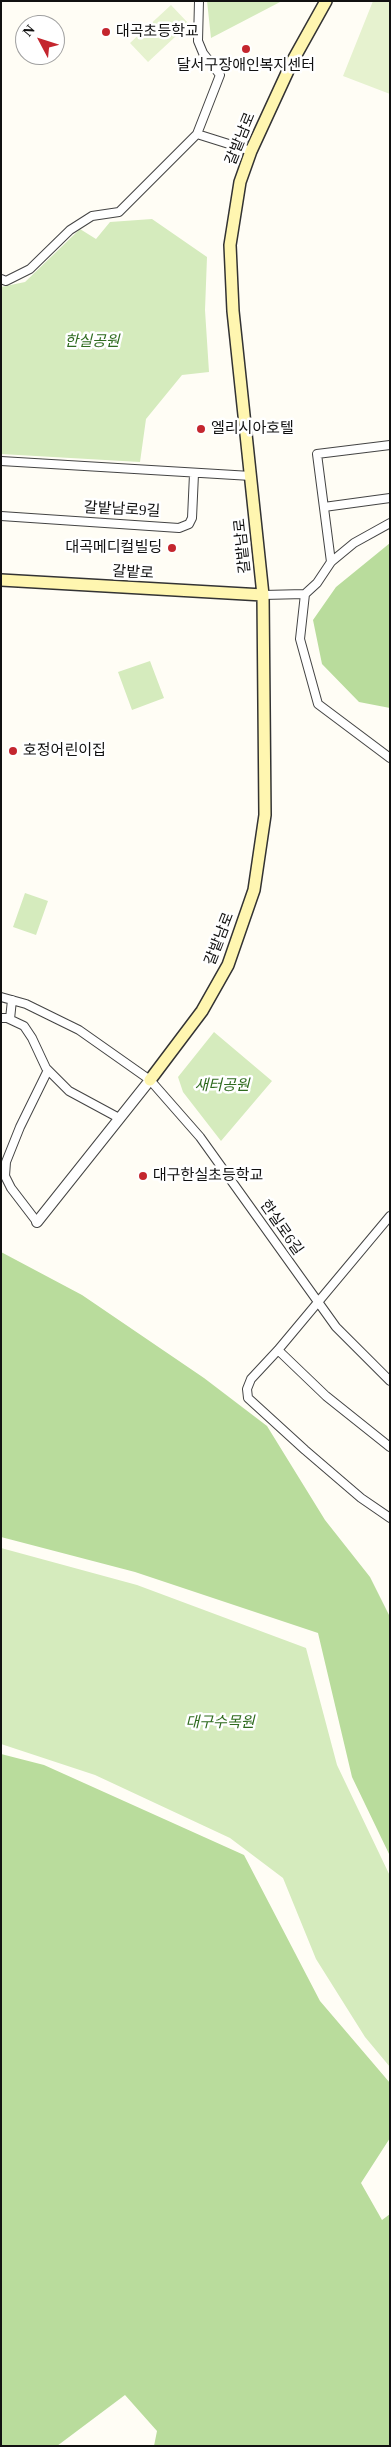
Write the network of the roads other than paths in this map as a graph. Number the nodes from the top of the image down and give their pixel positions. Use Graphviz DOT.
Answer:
graph roads {
  1 [pos="199,1"];
  2 [pos="326,1"];
  3 [pos="197,134"];
  4 [pos="251,151"];
  5 [pos="1,279"];
  6 [pos="390,445"];
  7 [pos="1,461"];
  8 [pos="194,474"];
  9 [pos="251,476"];
  10 [pos="390,498"];
  11 [pos="324,507"];
  12 [pos="1,516"];
  13 [pos="390,523"];
  14 [pos="331,562"];
  15 [pos="1,580"];
  16 [pos="305,594"];
  17 [pos="263,595"];
  18 [pos="390,758"];
  19 [pos="1,997"];
  20 [pos="12,1000"];
  21 [pos="5,1019"];
  22 [pos="48,1070"];
  23 [pos="150,1080"];
  24 [pos="119,1118"];
  25 [pos="390,1216"];
  26 [pos="37,1222"];
  27 [pos="318,1303"];
  28 [pos="278,1350"];
  29 [pos="390,1381"];
  30 [pos="390,1447"];
  31 [pos="390,1518"];
  1 -- 3 [label="street"];
  2 -- 4 [label="main road, 갈밭남로"];
  3 -- 4 [label="street"];
  3 -- 5 [label="street"];
  4 -- 9 [label="main road, 갈밭남로"];
  6 -- 11 [label="street"];
  7 -- 8 [label="street"];
  8 -- 9 [label="street"];
  8 -- 12 [label="street, 갈밭남로9길"];
  9 -- 17 [label="main road, 갈밭남로"];
  10 -- 11 [label="street"];
  11 -- 14 [label="street"];
  13 -- 14 [label="street"];
  14 -- 16 [label="street"];
  15 -- 17 [label="main road, 갈밭로"];
  16 -- 17 [label="street"];
  16 -- 18 [label="street"];
  17 -- 23 [label="main road, 갈밭남로"];
  19 -- 20 [label="street, 한실로6길"];
  20 -- 21 [label="street"];
  20 -- 23 [label="street, 한실로6길"];
  21 -- 22 [label="street"];
  22 -- 24 [label="street"];
  22 -- 26 [label="street"];
  23 -- 24 [label="street"];
  23 -- 27 [label="street, 한실로6길"];
  24 -- 26 [label="street"];
  25 -- 27 [label="street"];
  27 -- 28 [label="street"];
  27 -- 29 [label="street, 한실로6길"];
  28 -- 30 [label="street"];
  28 -- 31 [label="street"];
}
